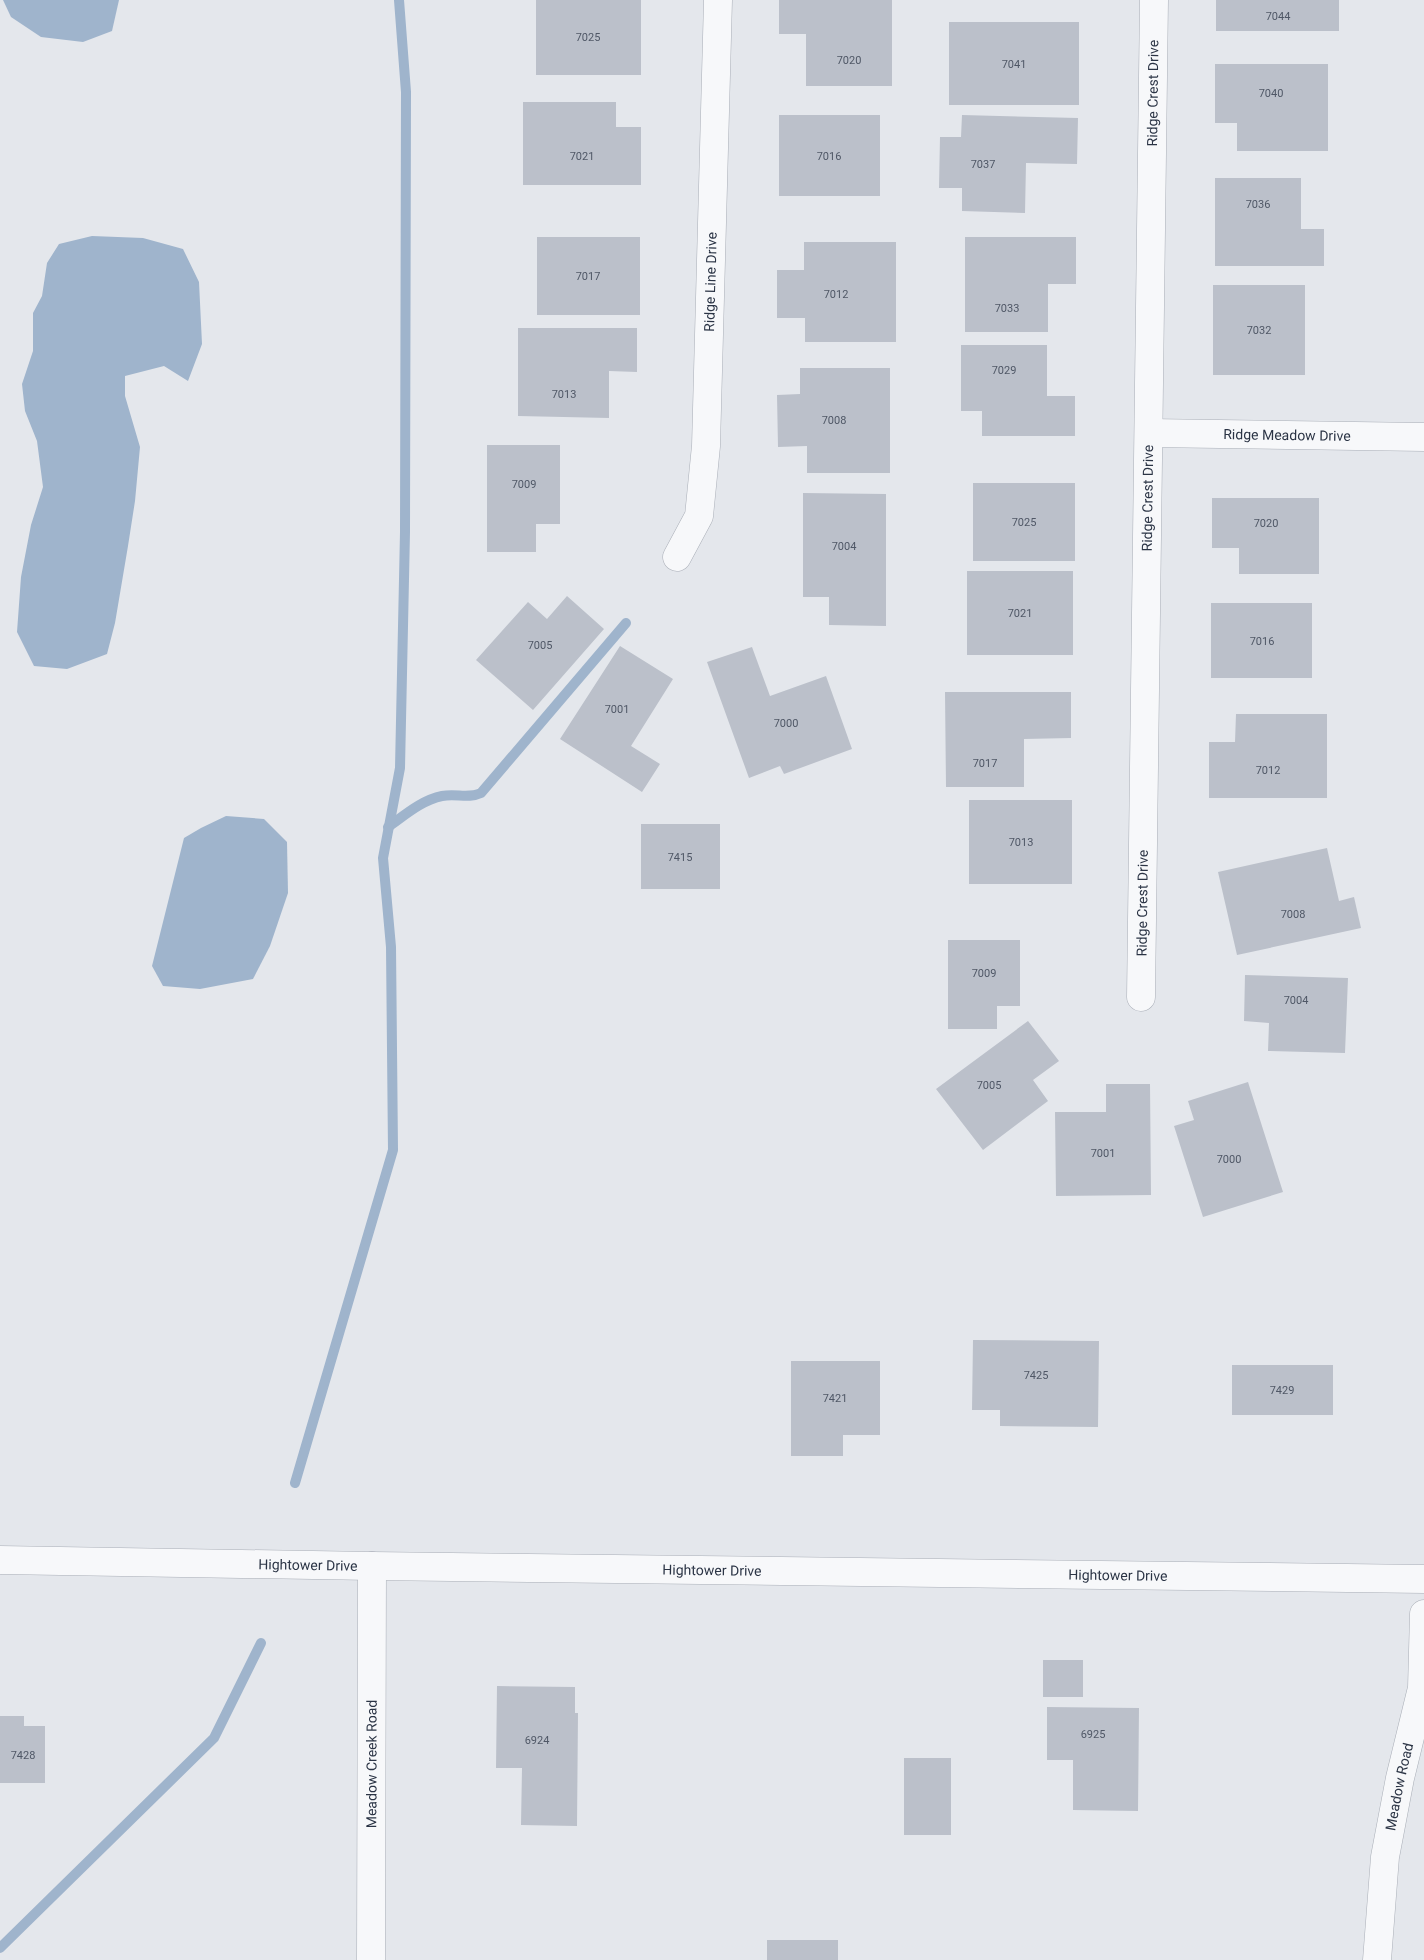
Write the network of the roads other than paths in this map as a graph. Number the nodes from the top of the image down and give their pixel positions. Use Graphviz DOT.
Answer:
graph roads {
  1 [pos="718,0"];
  2 [pos="1154,0"];
  3 [pos="1149,433"];
  4 [pos="1424,437"];
  5 [pos="677,557"];
  6 [pos="1141,997"];
  7 [pos="0,1560"];
  8 [pos="372,1566"];
  9 [pos="1424,1579"];
  10 [pos="1424,1614"];
  11 [pos="371,1960"];
  12 [pos="1377,1960"];
  1 -- 5 [label="street, Ridge Line Drive"];
  2 -- 3 [label="street, Ridge Crest Drive"];
  3 -- 4 [label="street, Ridge Meadow Drive"];
  3 -- 6 [label="street, Ridge Crest Drive"];
  7 -- 8 [label="street, Hightower Drive"];
  8 -- 9 [label="street, Hightower Drive"];
  8 -- 11 [label="street, Meadow Creek Road"];
  10 -- 12 [label="street, Meadow Road"];
}
